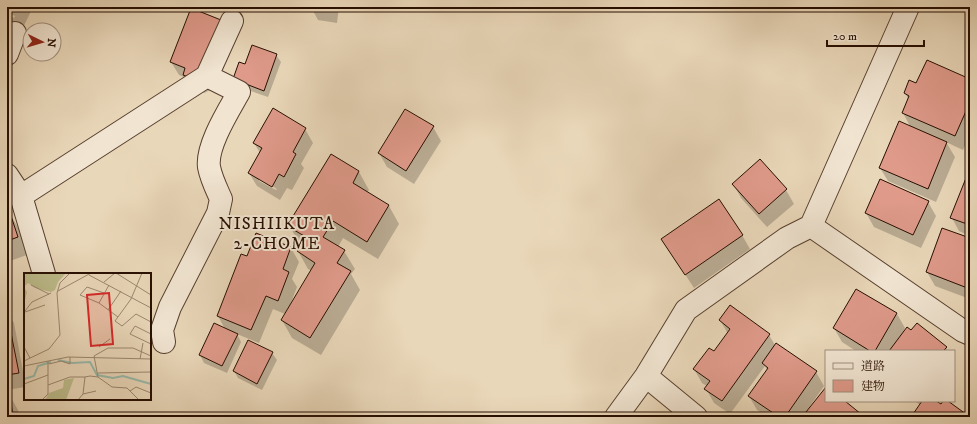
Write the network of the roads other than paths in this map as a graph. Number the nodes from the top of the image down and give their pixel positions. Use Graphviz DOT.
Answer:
graph roads {
  1 [pos="908,7"];
  2 [pos="232,21"];
  3 [pos="15,33"];
  4 [pos="7,54"];
  5 [pos="207,76"];
  6 [pos="7,175"];
  7 [pos="21,196"];
  8 [pos="811,226"];
  9 [pos="44,273"];
  10 [pos="970,334"];
  11 [pos="164,342"];
  12 [pos="646,376"];
  13 [pos="616,417"];
  14 [pos="696,417"];
  1 -- 8 [label="street"];
  2 -- 5 [label="street"];
  3 -- 4 [label="street"];
  5 -- 7 [label="street"];
  5 -- 11 [label="street"];
  6 -- 7 [label="street"];
  7 -- 9 [label="street"];
  8 -- 10 [label="street"];
  8 -- 12 [label="street"];
  12 -- 13 [label="street"];
  12 -- 14 [label="street"];
}
